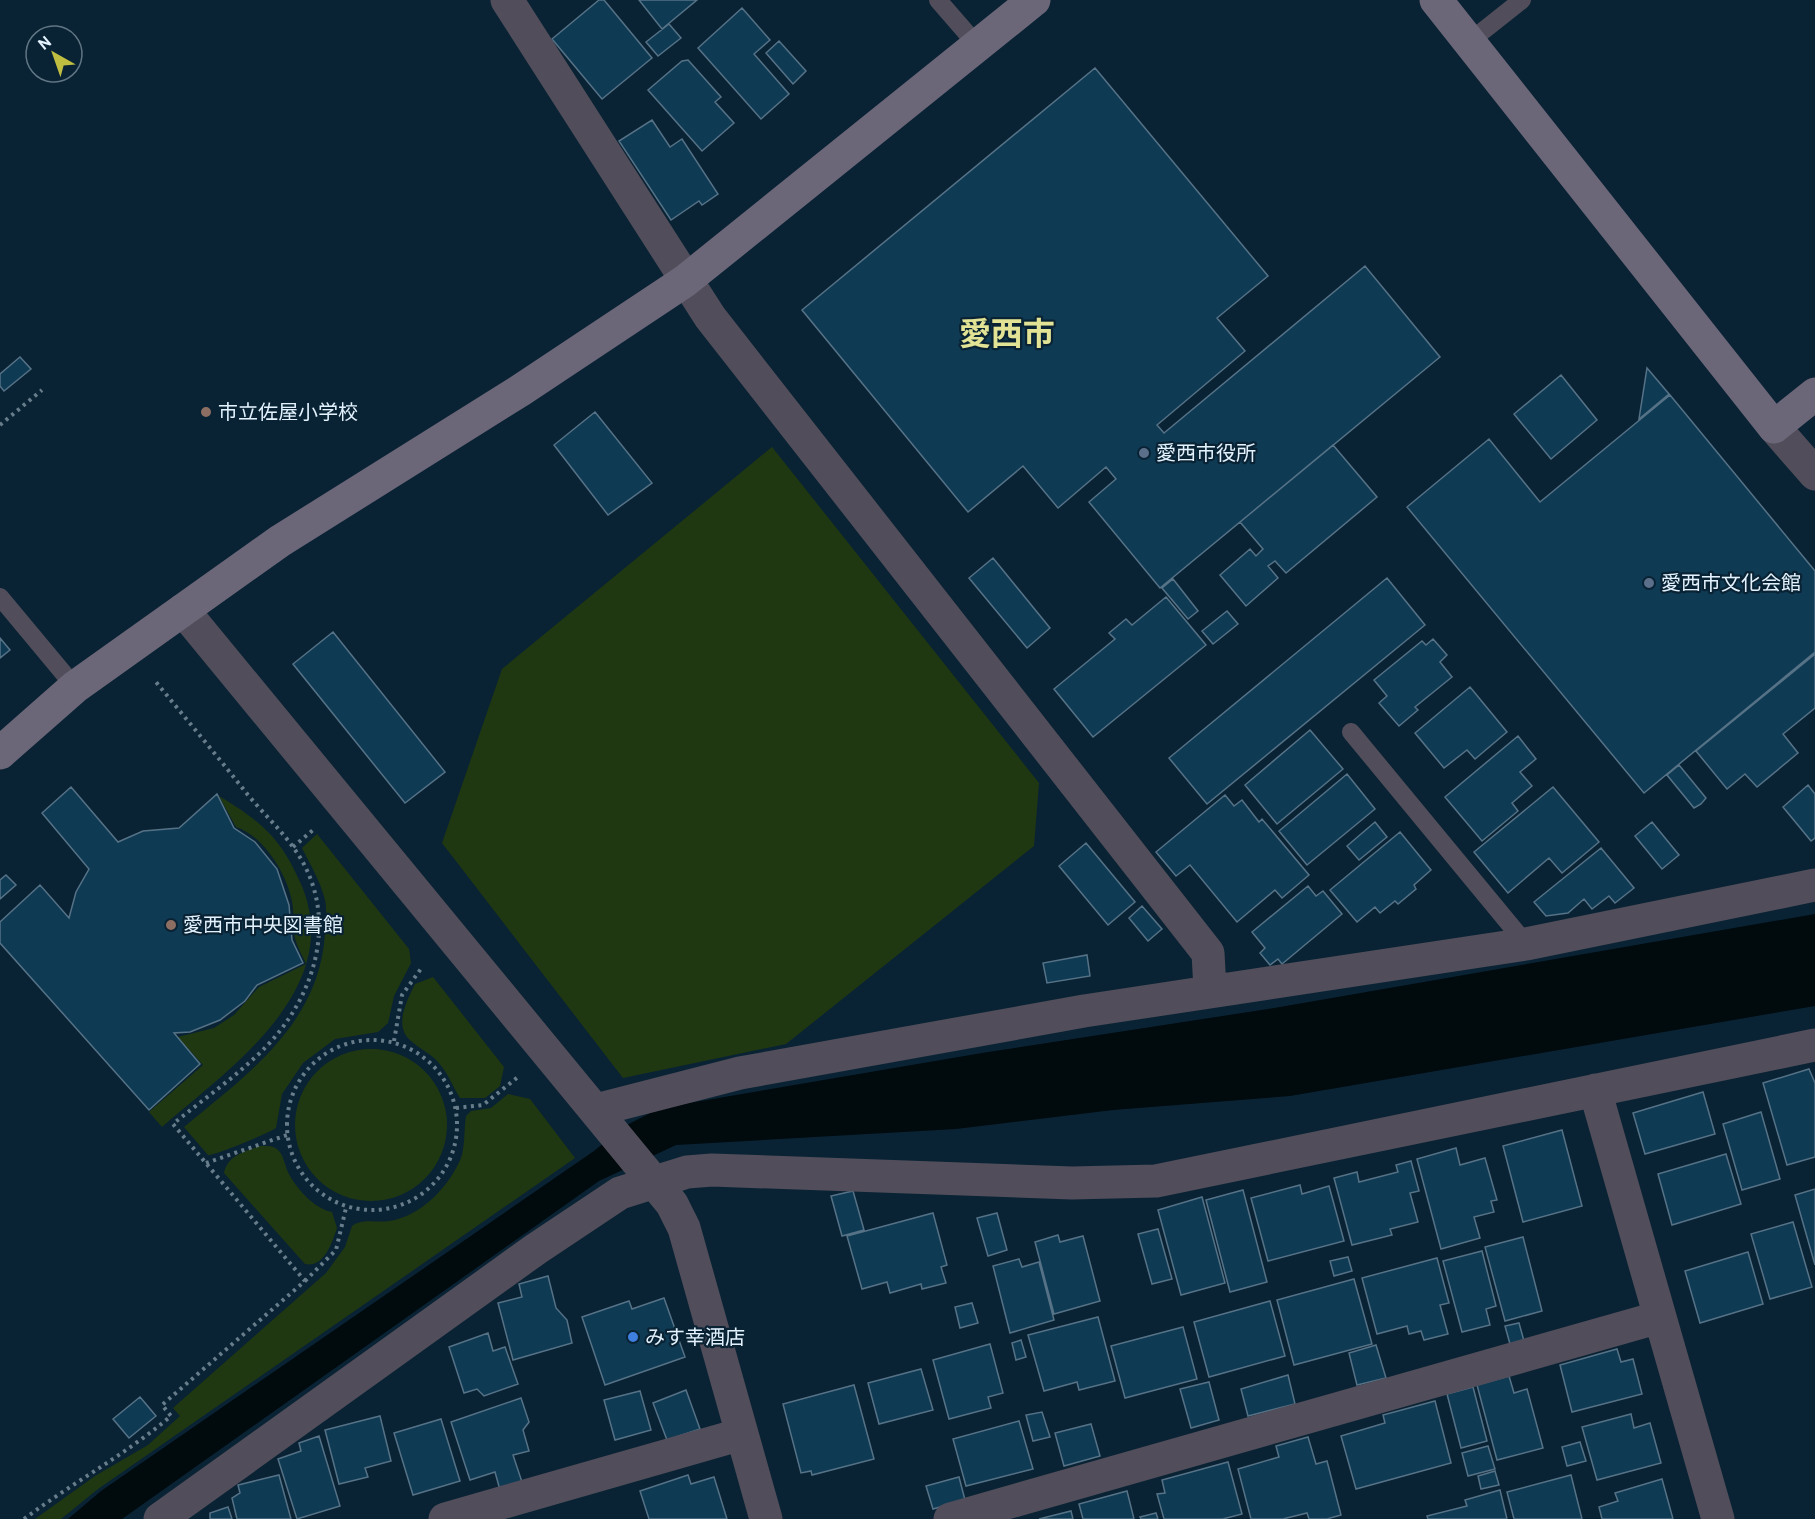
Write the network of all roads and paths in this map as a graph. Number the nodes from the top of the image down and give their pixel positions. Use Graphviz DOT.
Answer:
graph roads {
  1 [pos="507,0"];
  2 [pos="938,0"];
  3 [pos="1034,0"];
  4 [pos="1436,0"];
  5 [pos="1522,0"];
  6 [pos="1469,42"];
  7 [pos="977,45"];
  8 [pos="685,281"];
  9 [pos="42,390"];
  10 [pos="1815,394"];
  11 [pos="0,425"];
  12 [pos="1774,427"];
  13 [pos="1815,474"];
  14 [pos="0,597"];
  15 [pos="183,610"];
  16 [pos="156,682"];
  17 [pos="75,687"];
  18 [pos="1351,732"];
  19 [pos="0,753"];
  20 [pos="315,828"];
  21 [pos="293,847"];
  22 [pos="1815,885"];
  23 [pos="1526,944"];
  24 [pos="426,964"];
  25 [pos="1210,990"];
  26 [pos="394,1041"];
  27 [pos="1815,1044"];
  28 [pos="523,1073"];
  29 [pos="1595,1090"];
  30 [pos="456,1108"];
  31 [pos="603,1118"];
  32 [pos="287,1135"];
  33 [pos="206,1163"];
  34 [pos="647,1172"];
  35 [pos="346,1208"];
  36 [pos="305,1281"];
  37 [pos="1660,1317"];
  38 [pos="742,1434"];
  39 [pos="24,1519"];
  40 [pos="160,1519"];
  41 [pos="445,1519"];
  42 [pos="766,1519"];
  43 [pos="950,1519"];
  44 [pos="1718,1519"];
  1 -- 8 [label="street"];
  2 -- 7 [label="lane"];
  3 -- 7 [label="street"];
  4 -- 6 [label="street"];
  5 -- 6 [label="lane"];
  6 -- 12 [label="street"];
  7 -- 8 [label="street"];
  8 -- 15 [label="street"];
  8 -- 25 [label="street"];
  9 -- 11 [label="path"];
  10 -- 12 [label="street"];
  12 -- 13 [label="street"];
  14 -- 17 [label="lane"];
  15 -- 17 [label="street"];
  15 -- 31 [label="street"];
  16 -- 21 [label="path"];
  17 -- 19 [label="street"];
  18 -- 23 [label="lane"];
  20 -- 21 [label="path"];
  21 -- 33 [label="path"];
  22 -- 23 [label="street"];
  23 -- 25 [label="street"];
  24 -- 26 [label="path"];
  25 -- 31 [label="street"];
  26 -- 30 [label="path"];
  26 -- 32 [label="path"];
  27 -- 29 [label="street"];
  28 -- 30 [label="path"];
  29 -- 34 [label="street"];
  29 -- 37 [label="street"];
  30 -- 35 [label="path"];
  31 -- 34 [label="street"];
  32 -- 33 [label="path"];
  32 -- 35 [label="path"];
  33 -- 36 [label="path"];
  34 -- 38 [label="street"];
  34 -- 40 [label="street"];
  35 -- 36 [label="path"];
  36 -- 39 [label="path"];
  37 -- 43 [label="street"];
  37 -- 44 [label="street"];
  38 -- 41 [label="street"];
  38 -- 42 [label="street"];
}
